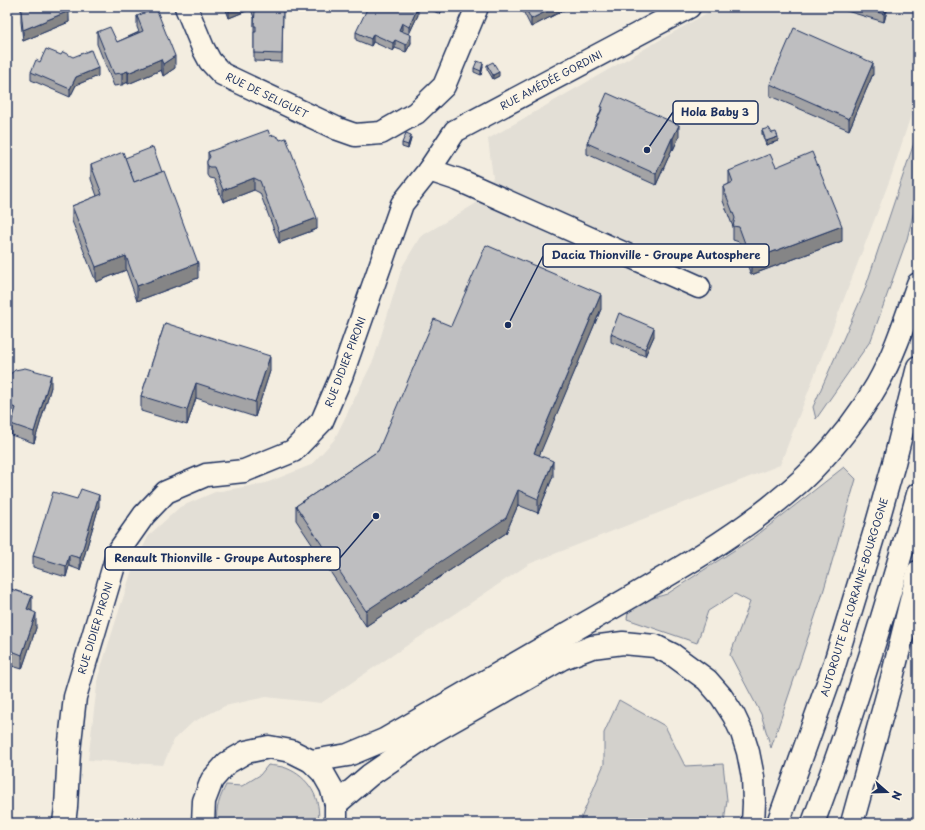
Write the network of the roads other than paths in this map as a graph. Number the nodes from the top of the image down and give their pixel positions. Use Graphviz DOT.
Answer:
graph roads {
  1 [pos="186,7"];
  2 [pos="477,7"];
  3 [pos="689,7"];
  4 [pos="429,170"];
  5 [pos="918,284"];
  6 [pos="699,287"];
  7 [pos="918,367"];
  8 [pos="918,494"];
  9 [pos="918,572"];
  10 [pos="311,761"];
  11 [pos="336,813"];
  12 [pos="64,823"];
  13 [pos="203,823"];
  14 [pos="753,823"];
  15 [pos="778,823"];
  16 [pos="813,823"];
  17 [pos="852,823"];
  1 -- 2 [label="main road, RUE DE SELIGUET"];
  3 -- 4 [label="main road, RUE AMÉDÉE GORDINI"];
  4 -- 6 [label="main road"];
  4 -- 12 [label="main road, RUE DIDIER PIRONI"];
  5 -- 10 [label="main road"];
  7 -- 15 [label="main road, AUTOROUTE DE LORRAINE-BOURGOGNE"];
  8 -- 16 [label="main road"];
  9 -- 17 [label="main road"];
  10 -- 11 [label="main road"];
  10 -- 13 [label="main road"];
  11 -- 14 [label="main road"];
}
